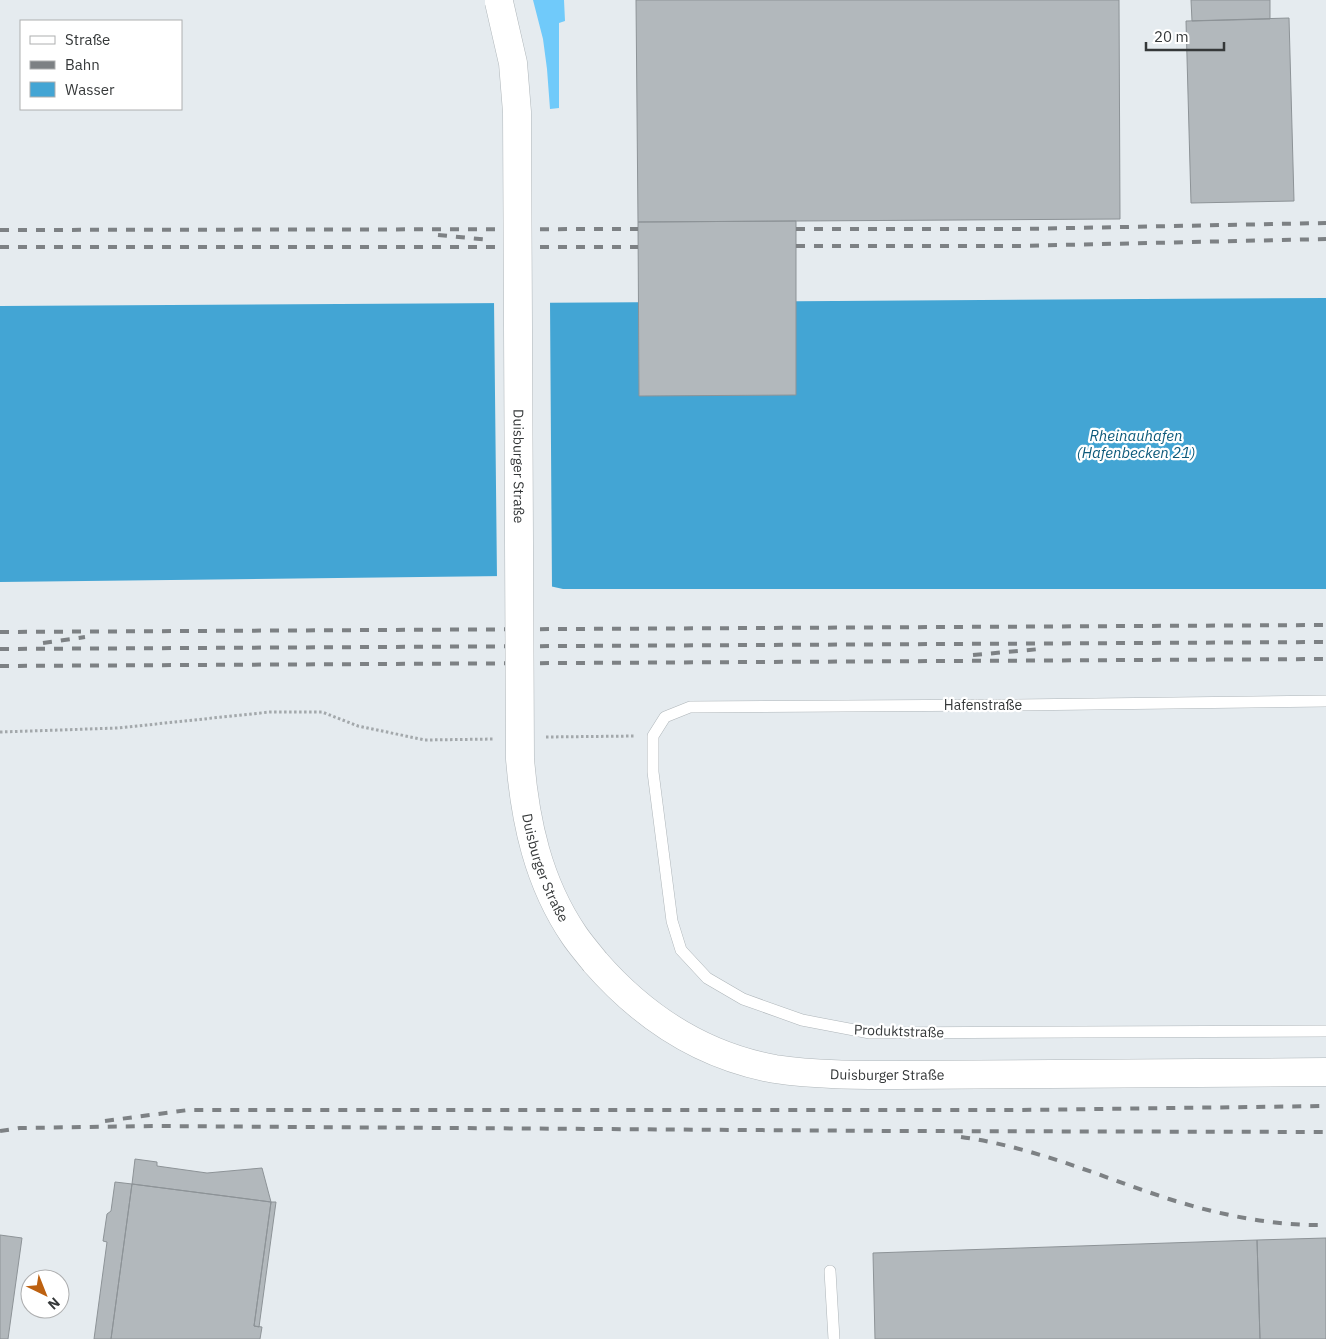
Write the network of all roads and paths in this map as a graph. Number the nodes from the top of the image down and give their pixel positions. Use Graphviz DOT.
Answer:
graph roads {
  1 [pos="499,1"];
  2 [pos="1326,701"];
  3 [pos="0,732"];
  4 [pos="653,736"];
  5 [pos="539,737"];
  6 [pos="501,738"];
  7 [pos="1326,1031"];
  8 [pos="1326,1072"];
  9 [pos="830,1271"];
  10 [pos="834,1339"];
  1 -- 8 [label="street, Duisburger Straße, bridge"];
  2 -- 4 [label="lane, Hafenstraße"];
  3 -- 6 [label="path"];
  4 -- 5 [label="path"];
  4 -- 7 [label="lane, Produktstraße"];
  9 -- 10 [label="lane"];
}
